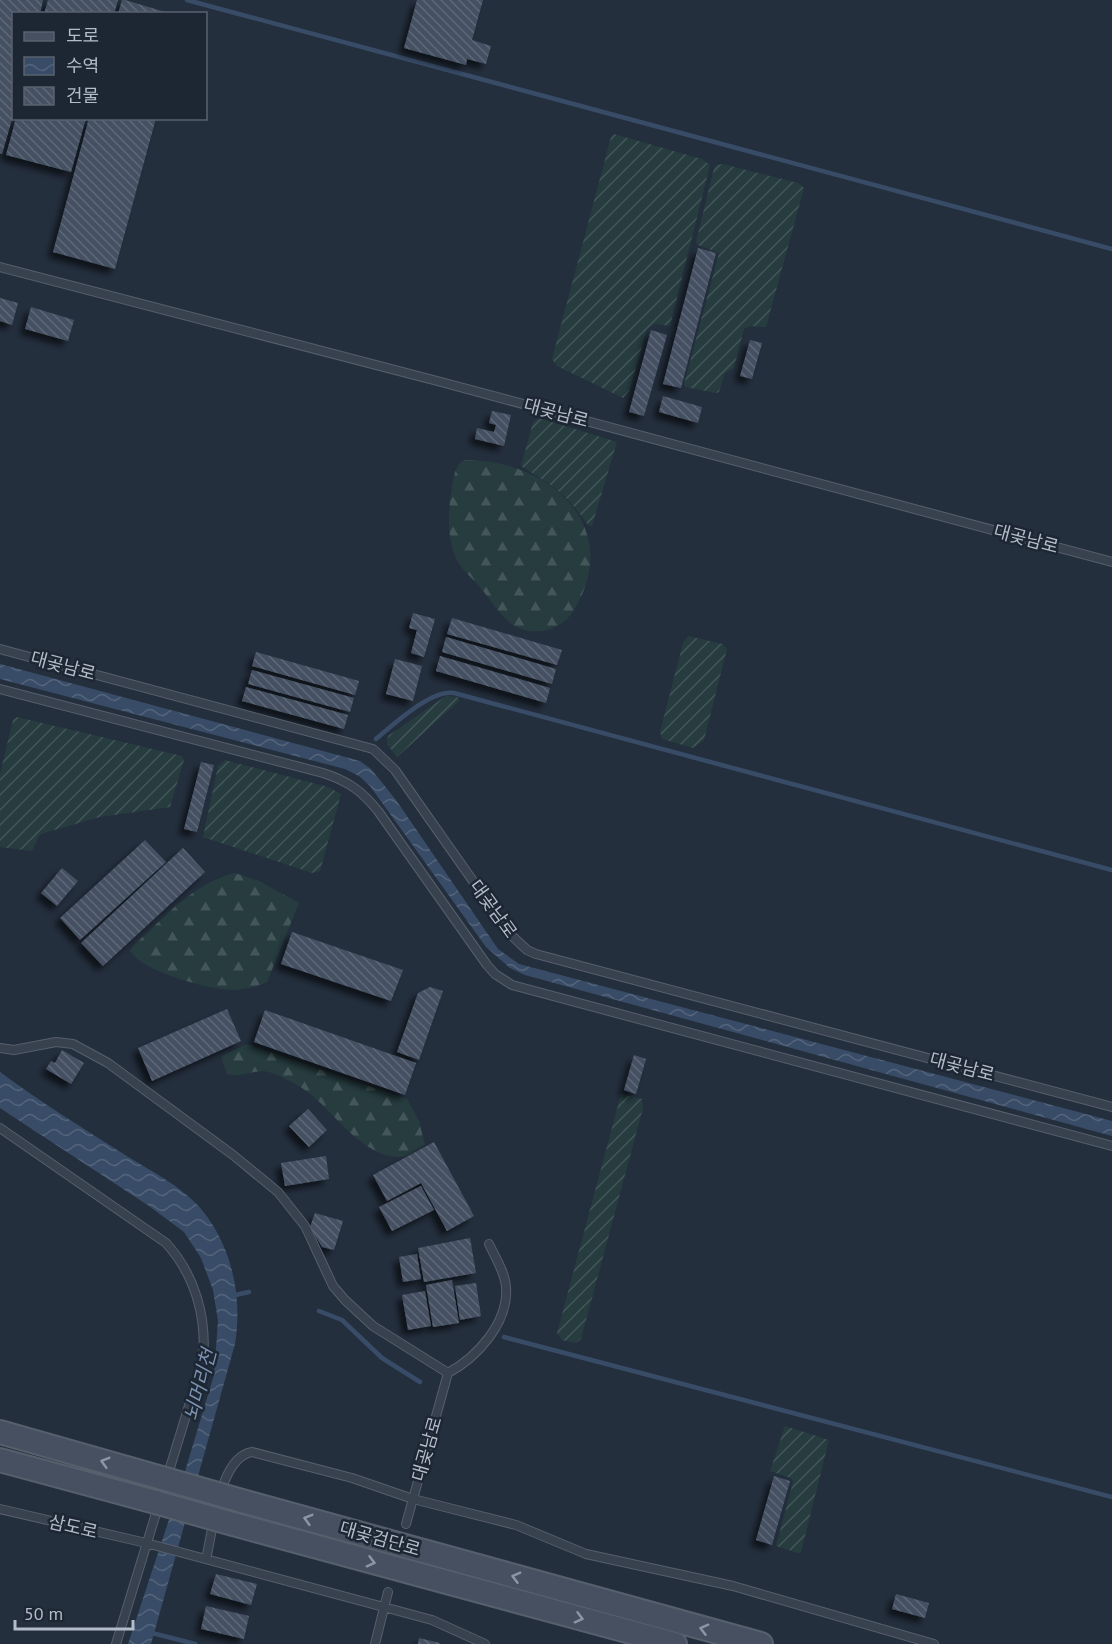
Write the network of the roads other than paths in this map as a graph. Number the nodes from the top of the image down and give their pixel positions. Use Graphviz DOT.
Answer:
graph roads {
  1 [pos="0,267"];
  2 [pos="1112,562"];
  3 [pos="0,649"];
  4 [pos="0,689"];
  5 [pos="0,1048"];
  6 [pos="1112,1107"];
  7 [pos="0,1128"];
  8 [pos="1112,1146"];
  9 [pos="489,1244"];
  10 [pos="448,1373"];
  11 [pos="0,1432"];
  12 [pos="0,1460"];
  13 [pos="413,1499"];
  14 [pos="0,1509"];
  15 [pos="406,1524"];
  16 [pos="150,1544"];
  17 [pos="206,1559"];
  18 [pos="388,1592"];
  19 [pos="384,1607"];
  20 [pos="116,1644"];
  21 [pos="375,1644"];
  22 [pos="485,1644"];
  23 [pos="675,1644"];
  24 [pos="761,1644"];
  25 [pos="934,1644"];
  1 -- 2 [label="lane, 대곶남로"];
  3 -- 6 [label="lane, 대곶남로"];
  4 -- 8 [label="lane, 대곶남로"];
  5 -- 10 [label="lane"];
  7 -- 16 [label="lane"];
  9 -- 10 [label="lane"];
  10 -- 13 [label="lane, 대곶남로"];
  24 -- 11 [label="main road, 대곶검단로, one-way, bridge"];
  12 -- 23 [label="main road, 대곶검단로, one-way, bridge"];
  13 -- 15 [label="lane, 대곶남로"];
  13 -- 17 [label="lane"];
  13 -- 25 [label="lane"];
  14 -- 16 [label="lane, 삼도로"];
  16 -- 17 [label="lane, 삼도로"];
  16 -- 20 [label="lane"];
  17 -- 19 [label="lane, 삼도로"];
  18 -- 19 [label="lane"];
  19 -- 21 [label="lane"];
  19 -- 22 [label="lane, 삼도로"];
}
